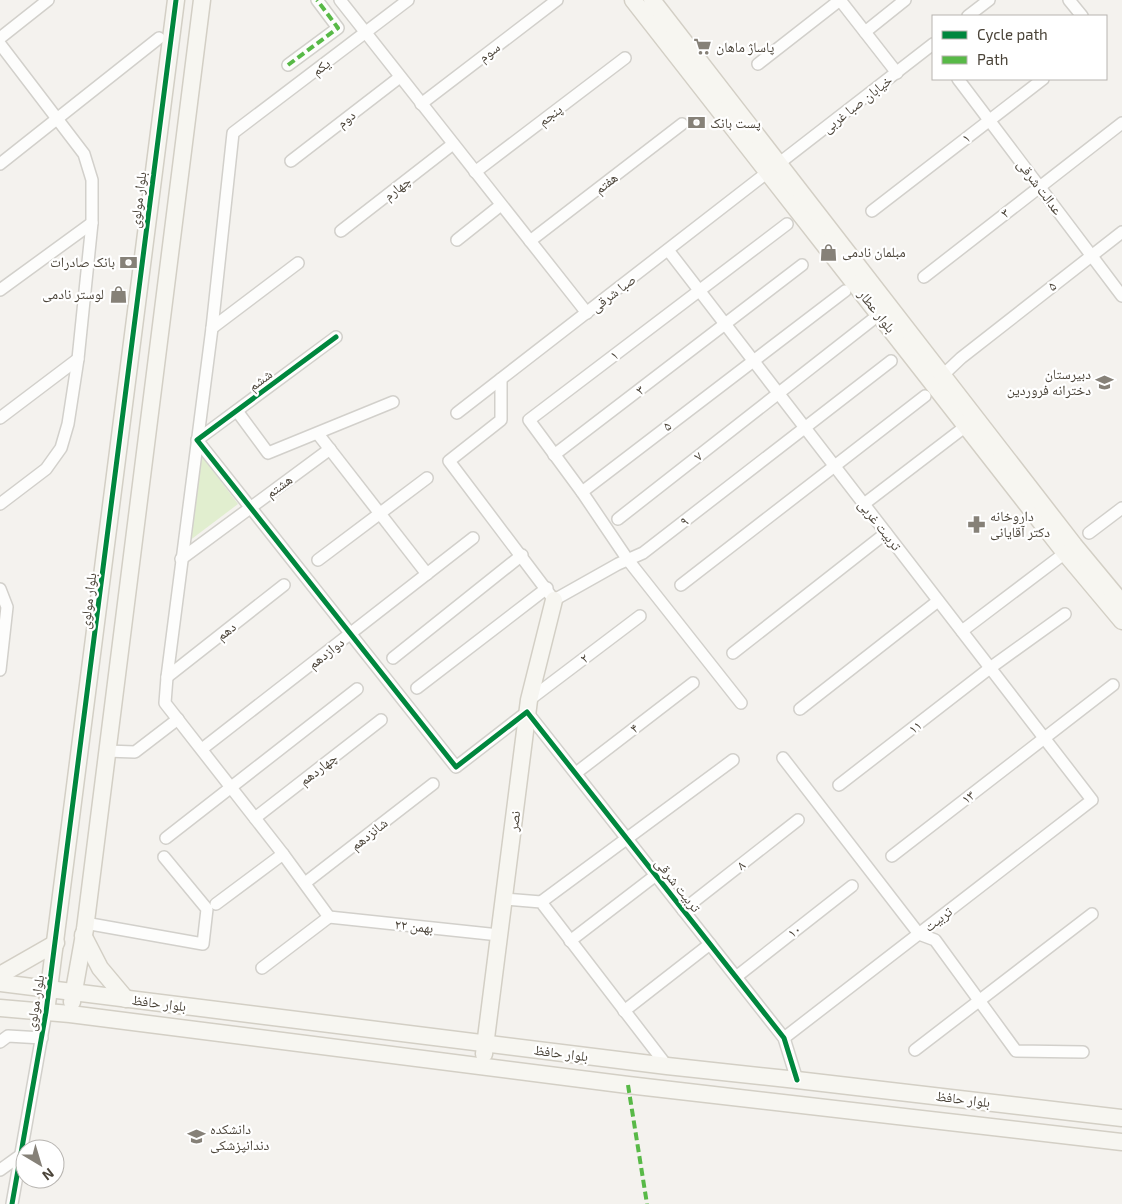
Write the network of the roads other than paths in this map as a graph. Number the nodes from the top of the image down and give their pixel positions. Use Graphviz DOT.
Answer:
graph roads {
  1 [pos="48,0"];
  2 [pos="176,0"];
  3 [pos="202,0"];
  4 [pos="317,0"];
  5 [pos="340,0"];
  6 [pos="408,0"];
  7 [pos="557,0"];
  8 [pos="633,0"];
  9 [pos="652,0"];
  10 [pos="840,0"];
  11 [pos="905,0"];
  12 [pos="988,0"];
  13 [pos="1069,0"];
  14 [pos="969,15"];
  15 [pos="1081,15"];
  16 [pos="365,32"];
  17 [pos="865,32"];
  18 [pos="0,38"];
  19 [pos="159,38"];
  20 [pos="0,44"];
  21 [pos="932,46"];
  22 [pos="625,58"];
  23 [pos="758,64"];
  24 [pos="288,65"];
  25 [pos="897,73"];
  26 [pos="400,77"];
  27 [pos="959,80"];
  28 [pos="1042,80"];
  29 [pos="421,104"];
  30 [pos="58,119"];
  31 [pos="989,120"];
  32 [pos="682,124"];
  33 [pos="1122,124"];
  34 [pos="453,144"];
  35 [pos="291,161"];
  36 [pos="0,164"];
  37 [pos="775,168"];
  38 [pos="475,172"];
  39 [pos="1040,187"];
  40 [pos="502,205"];
  41 [pos="872,211"];
  42 [pos="92,223"];
  43 [pos="787,224"];
  44 [pos="341,231"];
  45 [pos="1122,232"];
  46 [pos="457,240"];
  47 [pos="530,241"];
  48 [pos="668,250"];
  49 [pos="1091,255"];
  50 [pos="298,263"];
  51 [pos="802,265"];
  52 [pos="924,277"];
  53 [pos="0,290"];
  54 [pos="699,290"];
  55 [pos="845,291"];
  56 [pos="1122,296"];
  57 [pos="587,313"];
  58 [pos="872,320"];
  59 [pos="725,324"];
  60 [pos="212,328"];
  61 [pos="336,337"];
  62 [pos="78,359"];
  63 [pos="753,360"];
  64 [pos="891,361"];
  65 [pos="943,375"];
  66 [pos="500,379"];
  67 [pos="778,392"];
  68 [pos="925,396"];
  69 [pos="393,402"];
  70 [pos="237,411"];
  71 [pos="457,412"];
  72 [pos="0,418"];
  73 [pos="966,426"];
  74 [pos="806,428"];
  75 [pos="318,434"];
  76 [pos="197,440"];
  77 [pos="330,449"];
  78 [pos="554,455"];
  79 [pos="834,465"];
  80 [pos="427,478"];
  81 [pos="582,492"];
  82 [pos="0,504"];
  83 [pos="864,504"];
  84 [pos="249,508"];
  85 [pos="1122,508"];
  86 [pos="380,514"];
  87 [pos="618,519"];
  88 [pos="886,533"];
  89 [pos="1089,533"];
  90 [pos="473,538"];
  91 [pos="1065,553"];
  92 [pos="522,555"];
  93 [pos="181,559"];
  94 [pos="318,560"];
  95 [pos="628,560"];
  96 [pos="427,574"];
  97 [pos="284,585"];
  98 [pos="681,586"];
  99 [pos="0,589"];
  100 [pos="551,594"];
  101 [pos="938,600"];
  102 [pos="1122,603"];
  103 [pos="1065,614"];
  104 [pos="98,616"];
  105 [pos="640,616"];
  106 [pos="124,619"];
  107 [pos="1122,620"];
  108 [pos="962,631"];
  109 [pos="351,634"];
  110 [pos="733,653"];
  111 [pos="393,658"];
  112 [pos="990,668"];
  113 [pos="0,670"];
  114 [pos="167,677"];
  115 [pos="693,683"];
  116 [pos="1113,685"];
  117 [pos="357,688"];
  118 [pos="417,688"];
  119 [pos="741,703"];
  120 [pos="528,706"];
  121 [pos="800,710"];
  122 [pos="178,719"];
  123 [pos="381,720"];
  124 [pos="1044,737"];
  125 [pos="202,749"];
  126 [pos="106,751"];
  127 [pos="783,758"];
  128 [pos="733,760"];
  129 [pos="576,773"];
  130 [pos="433,784"];
  131 [pos="839,785"];
  132 [pos="231,786"];
  133 [pos="1092,800"];
  134 [pos="255,818"];
  135 [pos="798,820"];
  136 [pos="626,837"];
  137 [pos="166,838"];
  138 [pos="283,854"];
  139 [pos="892,856"];
  140 [pos="164,857"];
  141 [pos="656,875"];
  142 [pos="305,883"];
  143 [pos="852,886"];
  144 [pos="504,899"];
  145 [pos="541,902"];
  146 [pos="216,904"];
  147 [pos="683,910"];
  148 [pos="1092,914"];
  149 [pos="328,917"];
  150 [pos="84,929"];
  151 [pos="919,934"];
  152 [pos="499,935"];
  153 [pos="570,941"];
  154 [pos="56,943"];
  155 [pos="710,944"];
  156 [pos="262,968"];
  157 [pos="0,975"];
  158 [pos="736,977"];
  159 [pos="0,983"];
  160 [pos="49,988"];
  161 [pos="74,991"];
  162 [pos="126,999"];
  163 [pos="980,1000"];
  164 [pos="0,1008"];
  165 [pos="624,1010"];
  166 [pos="46,1012"];
  167 [pos="70,1014"];
  168 [pos="42,1038"];
  169 [pos="784,1038"];
  170 [pos="0,1042"];
  171 [pos="486,1044"];
  172 [pos="915,1050"];
  173 [pos="1083,1052"];
  174 [pos="482,1066"];
  175 [pos="666,1066"];
  176 [pos="797,1080"];
  177 [pos="1122,1118"];
  178 [pos="23,1139"];
  179 [pos="1122,1142"];
  180 [pos="15,1159"];
  181 [pos="0,1170"];
  182 [pos="15,1186"];
  183 [pos="12,1204"];
  1 -- 18 [label="street"];
  2 -- 104 [label="street, بلوار مولوی"];
  3 -- 106 [label="street"];
  4 -- 24 [label="street"];
  5 -- 16 [label="street"];
  6 -- 16 [label="street, یکم"];
  7 -- 29 [label="street, سوم"];
  8 -- 37 [label="street, بلوار عطار"];
  9 -- 37 [label="street, بلوار عطار"];
  10 -- 17 [label="street"];
  10 -- 23 [label="street"];
  11 -- 17 [label="street"];
  12 -- 14 [label="street"];
  13 -- 15 [label="street"];
  16 -- 26 [label="street"];
  16 -- 60 [label="street, یکم"];
  17 -- 25 [label="street"];
  19 -- 30 [label="street"];
  20 -- 30 [label="street"];
  21 -- 25 [label="street, خیابان صبا غربی"];
  22 -- 38 [label="street, پنجم"];
  25 -- 37 [label="street, خیابان صبا غربی"];
  26 -- 29 [label="street"];
  26 -- 35 [label="street, دوم"];
  27 -- 31 [label="street, عدالت شرقی"];
  28 -- 31 [label="street"];
  29 -- 34 [label="street"];
  30 -- 36 [label="street"];
  30 -- 42 [label="street"];
  31 -- 39 [label="street, عدالت شرقی"];
  31 -- 41 [label="street, ۱"];
  32 -- 47 [label="street, هفتم"];
  33 -- 39 [label="street"];
  34 -- 38 [label="street"];
  34 -- 44 [label="street, چهارم"];
  37 -- 48 [label="street, صبا شرقی"];
  37 -- 65 [label="street, بلوار عطار"];
  37 -- 73 [label="street, بلوار عطار"];
  38 -- 40 [label="street"];
  39 -- 49 [label="street, عدالت شرقی"];
  39 -- 52 [label="street, ۳"];
  40 -- 46 [label="street"];
  40 -- 47 [label="street"];
  42 -- 53 [label="street"];
  42 -- 62 [label="street"];
  43 -- 54 [label="street"];
  45 -- 49 [label="street, ۵"];
  47 -- 57 [label="street"];
  48 -- 54 [label="street, تربیت غربی"];
  48 -- 57 [label="street, صبا شرقی"];
  49 -- 56 [label="street, عدالت شرقی"];
  49 -- 65 [label="street, ۵"];
  50 -- 60 [label="street"];
  51 -- 59 [label="street"];
  54 -- 59 [label="street, تربیت غربی"];
  54 -- 78 [label="street, ۱"];
  55 -- 63 [label="street, ۵"];
  57 -- 66 [label="street, صبا شرقی"];
  58 -- 67 [label="street"];
  59 -- 63 [label="street, تربیت غربی"];
  59 -- 78 [label="street, ۳"];
  60 -- 76 [label="street"];
  61 -- 70 [label="street, ششم"];
  62 -- 72 [label="street"];
  62 -- 82 [label="street"];
  63 -- 67 [label="street, تربیت غربی"];
  63 -- 81 [label="street, ۵"];
  64 -- 74 [label="street"];
  65 -- 102 [label="street, بلوار عطار"];
  66 -- 71 [label="street, صبا شرقی"];
  66 -- 92 [label="street"];
  67 -- 74 [label="street, تربیت غربی"];
  67 -- 87 [label="street, ۷"];
  68 -- 79 [label="street"];
  69 -- 75 [label="street"];
  70 -- 75 [label="street"];
  70 -- 76 [label="street, ششم"];
  73 -- 83 [label="street"];
  73 -- 91 [label="street, بلوار عطار"];
  74 -- 79 [label="street, تربیت غربی"];
  74 -- 95 [label="street, ۹"];
  75 -- 77 [label="street"];
  76 -- 84 [label="street"];
  76 -- 93 [label="street"];
  77 -- 84 [label="street, هشتم"];
  77 -- 86 [label="street"];
  78 -- 81 [label="street"];
  79 -- 83 [label="street, تربیت غربی"];
  79 -- 98 [label="street"];
  80 -- 86 [label="street"];
  81 -- 95 [label="street"];
  83 -- 88 [label="street, تربیت غربی"];
  84 -- 93 [label="street, هشتم"];
  84 -- 109 [label="street"];
  85 -- 89 [label="street"];
  86 -- 94 [label="street"];
  86 -- 96 [label="street"];
  88 -- 101 [label="street, تربیت غربی"];
  88 -- 110 [label="street"];
  90 -- 96 [label="street, دوازدهم"];
  91 -- 107 [label="street, بلوار عطار"];
  91 -- 108 [label="street"];
  92 -- 100 [label="street"];
  92 -- 111 [label="street"];
  93 -- 114 [label="street"];
  95 -- 100 [label="street, ۹"];
  95 -- 119 [label="street"];
  96 -- 109 [label="street, دوازدهم"];
  97 -- 114 [label="street, دهم"];
  99 -- 113 [label="street"];
  100 -- 118 [label="street, ۹"];
  100 -- 120 [label="street, نصر"];
  101 -- 108 [label="street, تربیت غربی"];
  101 -- 121 [label="street"];
  103 -- 112 [label="street, ۱۱"];
  104 -- 106 [label="street"];
  104 -- 154 [label="street, بلوار مولوی"];
  105 -- 120 [label="street, ۲"];
  106 -- 126 [label="street"];
  108 -- 112 [label="street, تربیت غربی"];
  109 -- 120 [label="street, ۲"];
  109 -- 125 [label="street, دوازدهم"];
  112 -- 124 [label="street, تربیت غربی"];
  112 -- 131 [label="street, ۱۱"];
  114 -- 122 [label="street"];
  115 -- 129 [label="street, ۴"];
  116 -- 124 [label="street, ۱۳"];
  117 -- 132 [label="street"];
  120 -- 129 [label="street, تربیت شرقی"];
  120 -- 144 [label="street, نصر"];
  122 -- 125 [label="street"];
  122 -- 126 [label="street"];
  123 -- 134 [label="street, چهاردهم"];
  124 -- 133 [label="street, تربیت غربی"];
  124 -- 139 [label="street, ۱۳"];
  125 -- 132 [label="street"];
  126 -- 150 [label="street"];
  127 -- 151 [label="street"];
  128 -- 136 [label="street"];
  129 -- 136 [label="street, تربیت شرقی"];
  130 -- 142 [label="street, شانزدهم"];
  132 -- 134 [label="street"];
  132 -- 137 [label="street"];
  133 -- 151 [label="street, تربیت"];
  134 -- 138 [label="street"];
  135 -- 147 [label="street, ۸"];
  136 -- 141 [label="street, تربیت شرقی"];
  136 -- 145 [label="street"];
  138 -- 142 [label="street"];
  138 -- 146 [label="street"];
  140 -- 150 [label="street"];
  141 -- 147 [label="street, تربیت شرقی"];
  141 -- 153 [label="street"];
  142 -- 149 [label="street"];
  143 -- 158 [label="street, ۱۰"];
  144 -- 145 [label="street"];
  144 -- 152 [label="street, نصر"];
  145 -- 153 [label="street"];
  147 -- 155 [label="street, تربیت شرقی"];
  148 -- 163 [label="street"];
  149 -- 152 [label="street, ۲۲ بهمن"];
  149 -- 156 [label="street"];
  150 -- 161 [label="street"];
  150 -- 162 [label="street"];
  151 -- 163 [label="street"];
  151 -- 169 [label="street, تربیت"];
  152 -- 171 [label="street, نصر"];
  153 -- 165 [label="street"];
  154 -- 157 [label="street"];
  154 -- 160 [label="street, بلوار مولوی"];
  155 -- 158 [label="street, تربیت شرقی"];
  155 -- 165 [label="street"];
  158 -- 169 [label="street, تربیت شرقی"];
  159 -- 160 [label="street, بلوار حافظ"];
  160 -- 161 [label="street, بلوار حافظ"];
  160 -- 166 [label="street, بلوار مولوی"];
  161 -- 162 [label="street, بلوار حافظ"];
  161 -- 167 [label="street"];
  162 -- 171 [label="street, بلوار حافظ"];
  163 -- 172 [label="street"];
  163 -- 173 [label="street"];
  164 -- 166 [label="street, بلوار حافظ"];
  165 -- 175 [label="street"];
  166 -- 167 [label="street, بلوار حافظ"];
  166 -- 168 [label="street, بلوار مولوی"];
  167 -- 174 [label="street, بلوار حافظ"];
  168 -- 170 [label="street"];
  168 -- 178 [label="street, بلوار مولوی"];
  169 -- 176 [label="street, تربیت شرقی"];
  171 -- 174 [label="street, نصر"];
  171 -- 175 [label="street, بلوار حافظ"];
  174 -- 179 [label="street, بلوار حافظ"];
  175 -- 176 [label="street, بلوار حافظ"];
  176 -- 177 [label="street, بلوار حافظ"];
  180 -- 181 [label="street"];
  182 -- 183 [label="street, بلوار مولوی"];
}
